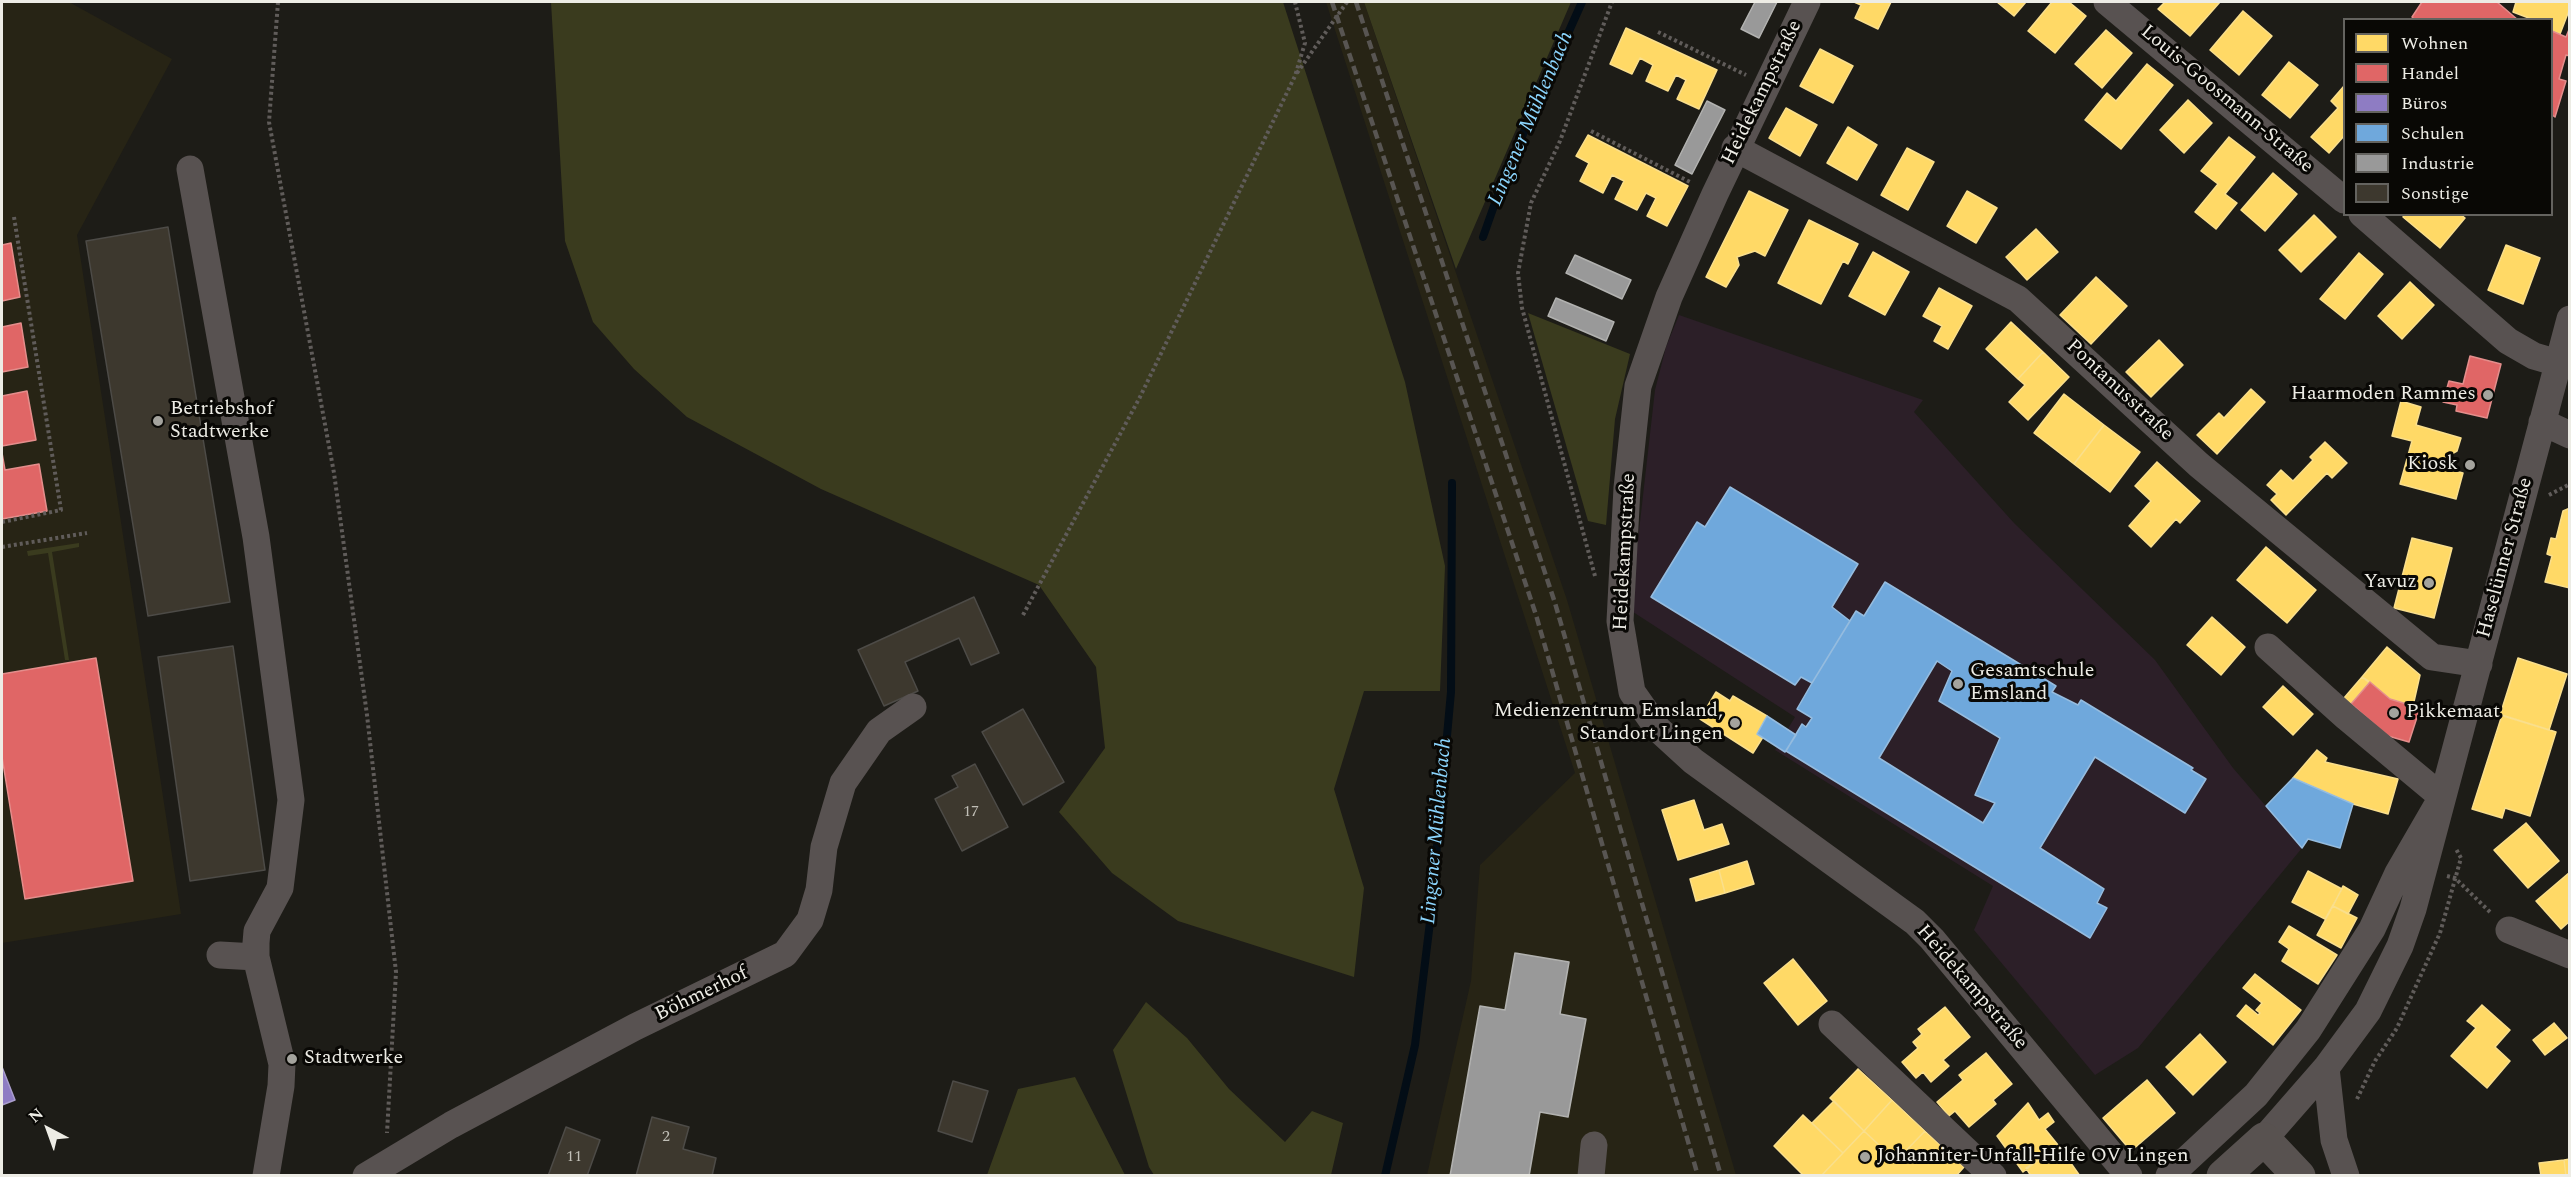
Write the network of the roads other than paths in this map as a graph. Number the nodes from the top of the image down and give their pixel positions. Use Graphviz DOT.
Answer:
graph roads {
  1 [pos="1807,2"];
  2 [pos="2107,2"];
  3 [pos="1735,148"];
  4 [pos="190,169"];
  5 [pos="2343,199"];
  6 [pos="2364,216"];
  7 [pos="2570,319"];
  8 [pos="2558,363"];
  9 [pos="2542,422"];
  10 [pos="2570,435"];
  11 [pos="2268,647"];
  12 [pos="2479,664"];
  13 [pos="913,707"];
  14 [pos="2442,797"];
  15 [pos="2509,930"];
  16 [pos="220,955"];
  17 [pos="2570,955"];
  18 [pos="256,957"];
  19 [pos="1832,1024"];
  20 [pos="2326,1068"];
  21 [pos="2264,1139"];
  22 [pos="1594,1145"];
  23 [pos="376,1169"];
  24 [pos="266,1176"];
  25 [pos="1591,1176"];
  26 [pos="1993,1176"];
  27 [pos="2129,1176"];
  28 [pos="2169,1176"];
  29 [pos="2223,1176"];
  30 [pos="2299,1176"];
  31 [pos="2346,1176"];
  1 -- 3 [label="street, Heidekampstraße"];
  2 -- 5 [label="street, Louis-Goosmann-Straße"];
  3 -- 12 [label="street, Pontanusstraße"];
  3 -- 27 [label="street, Heidekampstraße"];
  4 -- 18 [label="street"];
  6 -- 8 [label="street"];
  7 -- 8 [label="street, Haselünner Straße"];
  8 -- 9 [label="street, Haselünner Straße"];
  9 -- 10 [label="street"];
  9 -- 12 [label="street, Haselünner Straße"];
  11 -- 14 [label="street"];
  12 -- 14 [label="street, Haselünner Straße"];
  13 -- 23 [label="street, Böhmerhof"];
  14 -- 20 [label="street, Haselünner Straße"];
  14 -- 28 [label="street, Haselünner Straße"];
  15 -- 17 [label="street"];
  16 -- 18 [label="street"];
  18 -- 24 [label="street"];
  19 -- 26 [label="street"];
  20 -- 21 [label="street, Haselünner Straße"];
  20 -- 31 [label="street"];
  21 -- 29 [label="main road"];
  21 -- 30 [label="main road"];
  22 -- 25 [label="street"];
}
